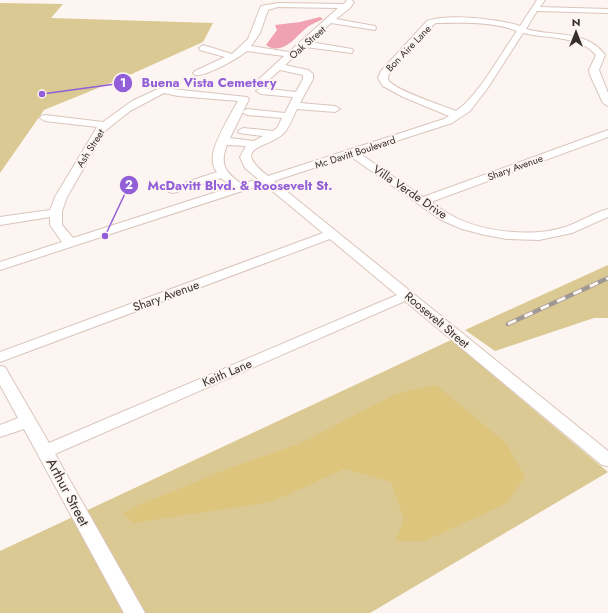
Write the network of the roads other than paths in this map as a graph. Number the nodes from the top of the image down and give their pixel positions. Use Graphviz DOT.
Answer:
graph roads {
  1 [pos="350,3"];
  2 [pos="538,4"];
  3 [pos="608,11"];
  4 [pos="331,21"];
  5 [pos="372,28"];
  6 [pos="521,30"];
  7 [pos="305,44"];
  8 [pos="203,48"];
  9 [pos="245,48"];
  10 [pos="349,51"];
  11 [pos="292,55"];
  12 [pos="233,57"];
  13 [pos="278,67"];
  14 [pos="198,73"];
  15 [pos="174,84"];
  16 [pos="163,90"];
  17 [pos="300,95"];
  18 [pos="608,103"];
  19 [pos="294,106"];
  20 [pos="335,108"];
  21 [pos="247,112"];
  22 [pos="457,115"];
  23 [pos="288,116"];
  24 [pos="45,118"];
  25 [pos="105,125"];
  26 [pos="243,131"];
  27 [pos="608,133"];
  28 [pos="276,134"];
  29 [pos="223,141"];
  30 [pos="255,144"];
  31 [pos="352,153"];
  32 [pos="223,174"];
  33 [pos="266,180"];
  34 [pos="241,188"];
  35 [pos="173,190"];
  36 [pos="422,201"];
  37 [pos="56,213"];
  38 [pos="608,213"];
  39 [pos="0,221"];
  40 [pos="332,234"];
  41 [pos="70,243"];
  42 [pos="0,266"];
  43 [pos="408,295"];
  44 [pos="0,357"];
  45 [pos="0,371"];
  46 [pos="27,421"];
  47 [pos="0,431"];
  48 [pos="46,452"];
  49 [pos="608,460"];
  50 [pos="135,613"];
  1 -- 4 [label="street, Oak Street"];
  1 -- 9 [label="street"];
  2 -- 3 [label="street"];
  2 -- 6 [label="street, Mc Davitt Boulevard"];
  4 -- 5 [label="street"];
  4 -- 7 [label="street, Oak Street"];
  6 -- 18 [label="street"];
  6 -- 22 [label="street, Mc Davitt Boulevard"];
  6 -- 22 [label="street, Bon Aire Lane"];
  7 -- 10 [label="street"];
  7 -- 11 [label="street, Oak Street"];
  8 -- 12 [label="street"];
  9 -- 11 [label="street"];
  9 -- 12 [label="street"];
  11 -- 13 [label="street, Oak Street"];
  12 -- 14 [label="street"];
  13 -- 17 [label="street"];
  13 -- 17 [label="street, Oak Street"];
  15 -- 16 [label="street, Ash Street"];
  16 -- 25 [label="street, Ash Street"];
  16 -- 29 [label="street"];
  17 -- 19 [label="street"];
  19 -- 20 [label="street"];
  19 -- 23 [label="street"];
  21 -- 23 [label="street"];
  22 -- 31 [label="street, Mc Davitt Boulevard"];
  23 -- 28 [label="street"];
  24 -- 25 [label="street"];
  25 -- 37 [label="street, Ash Street"];
  26 -- 28 [label="street"];
  27 -- 36 [label="street, Shary Avenue"];
  28 -- 30 [label="street"];
  29 -- 30 [label="street"];
  29 -- 32 [label="street"];
  30 -- 33 [label="street, Roosevelt Street"];
  31 -- 33 [label="street, Mc Davitt Boulevard"];
  31 -- 36 [label="street, Villa Verde Drive"];
  32 -- 34 [label="street"];
  32 -- 35 [label="street"];
  33 -- 34 [label="street, Mc Davitt Boulevard"];
  33 -- 40 [label="street, Roosevelt Street"];
  34 -- 41 [label="street, Mc Davitt Boulevard"];
  36 -- 38 [label="street, Villa Verde Drive"];
  37 -- 39 [label="street"];
  37 -- 41 [label="street"];
  40 -- 43 [label="street, Roosevelt Street"];
  40 -- 44 [label="street, Shary Avenue"];
  41 -- 42 [label="street, Mc Davitt Boulevard"];
  43 -- 48 [label="street, Keith Lane"];
  43 -- 49 [label="street, Roosevelt Street"];
  45 -- 46 [label="street, Arthur Street"];
  46 -- 47 [label="street"];
  46 -- 48 [label="street, Arthur Street"];
  48 -- 50 [label="street, Arthur Street"];
}
